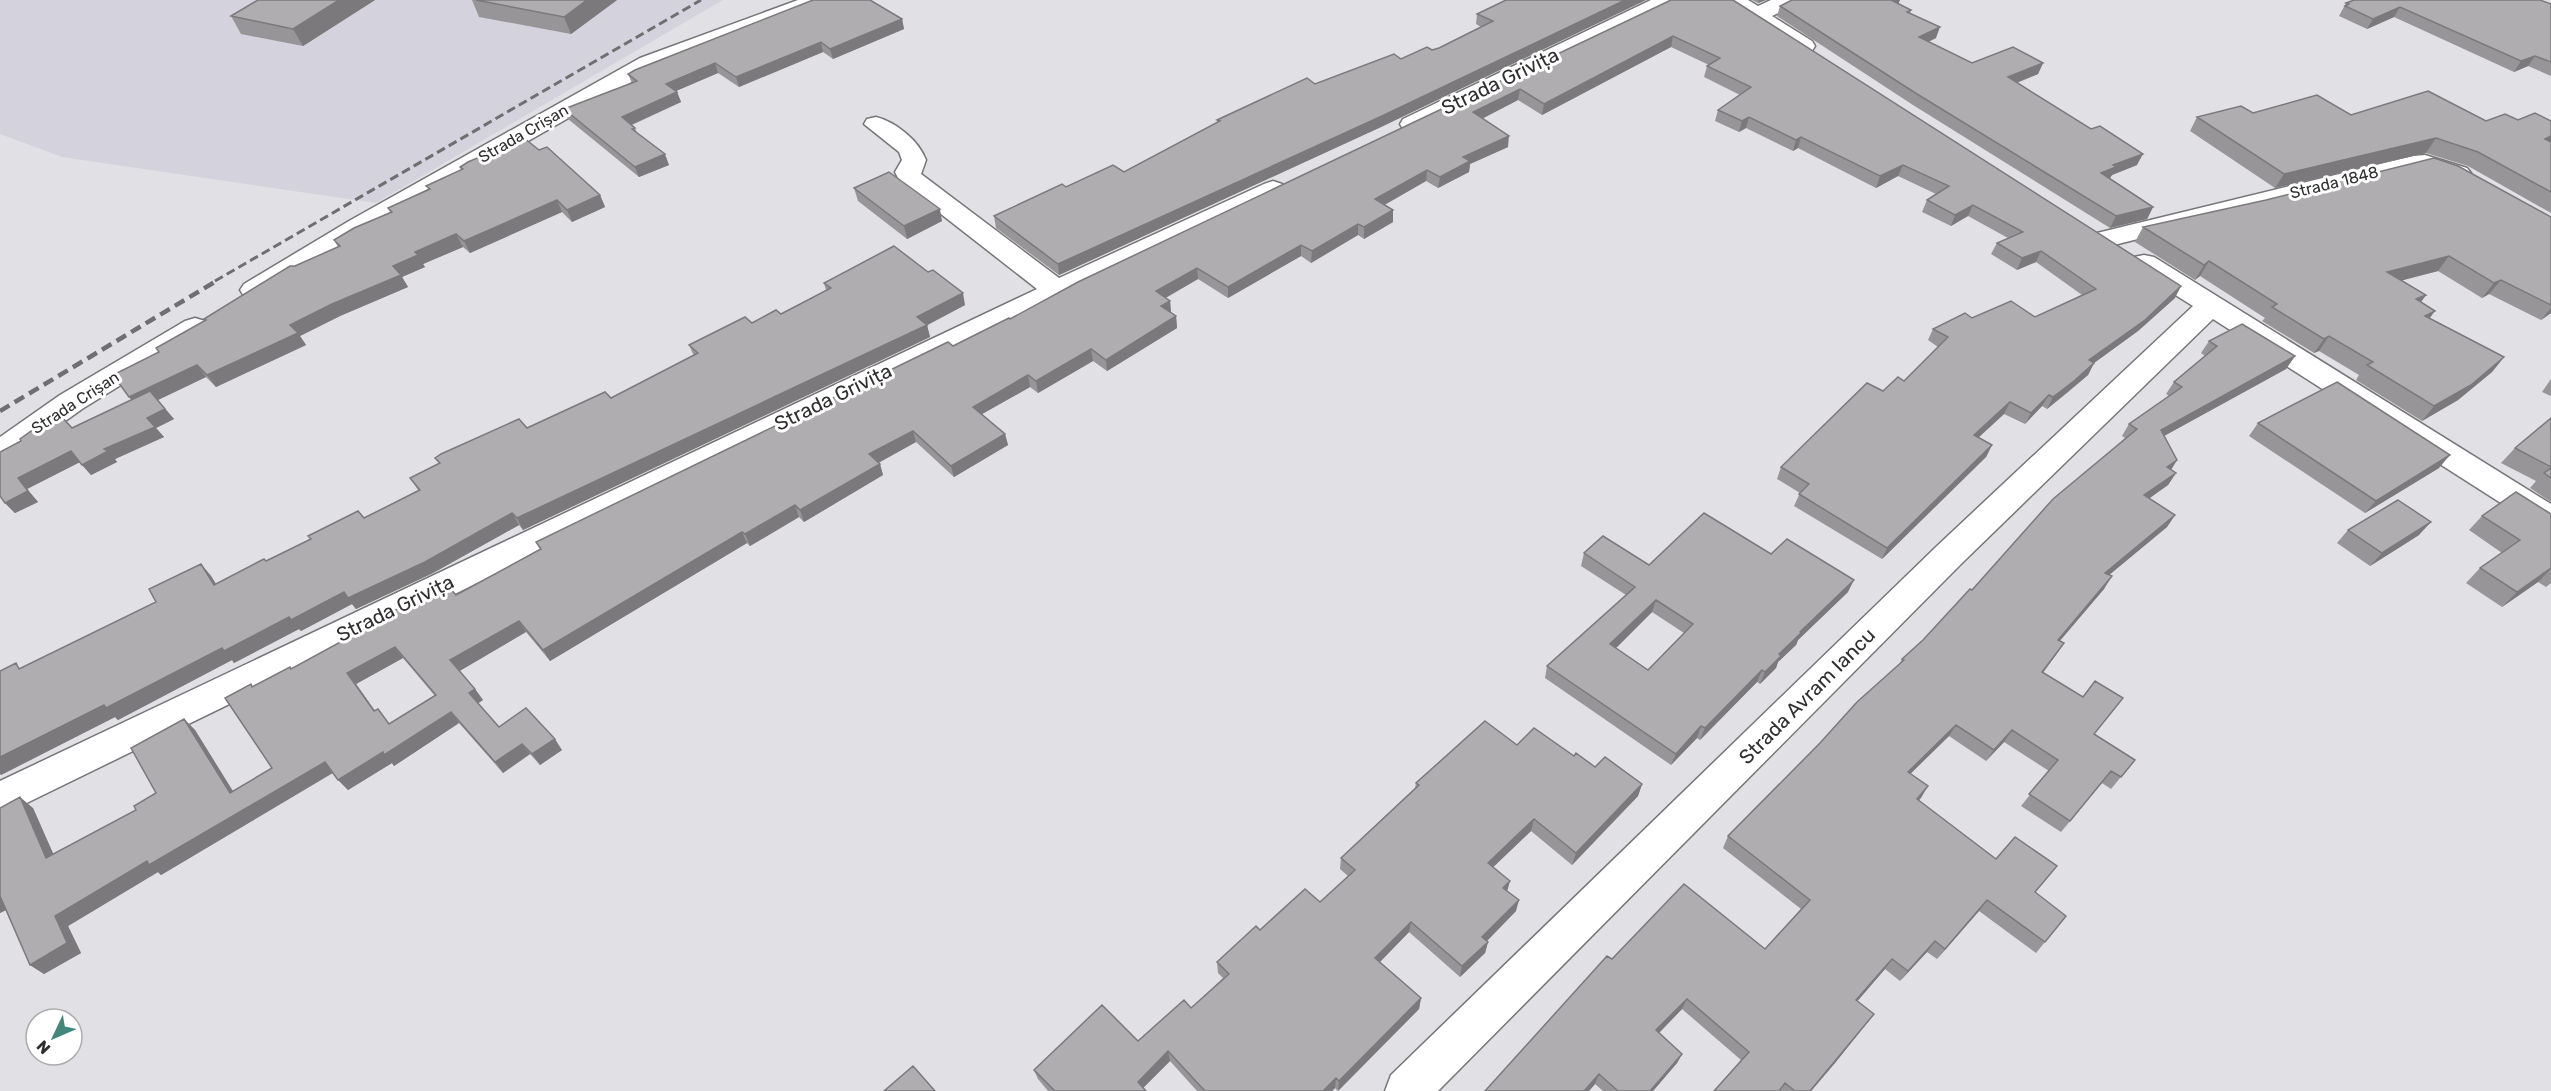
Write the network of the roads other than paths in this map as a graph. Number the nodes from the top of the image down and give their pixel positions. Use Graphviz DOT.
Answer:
graph roads {
  1 [pos="818,0"];
  2 [pos="1668,0"];
  3 [pos="1733,0"];
  4 [pos="1788,0"];
  5 [pos="1757,15"];
  6 [pos="1826,60"];
  7 [pos="876,124"];
  8 [pos="1391,134"];
  9 [pos="1296,179"];
  10 [pos="2478,184"];
  11 [pos="2082,224"];
  12 [pos="2106,238"];
  13 [pos="1058,290"];
  14 [pos="2211,305"];
  15 [pos="0,452"];
  16 [pos="2551,520"];
  17 [pos="0,799"];
  18 [pos="1407,1091"];
  1 -- 15 [label="street, Strada Crișan"];
  2 -- 8 [label="street, Strada Grivița"];
  3 -- 5 [label="street"];
  4 -- 5 [label="street"];
  5 -- 6 [label="street"];
  7 -- 13 [label="street"];
  9 -- 13 [label="street, Strada Grivița"];
  10 -- 12 [label="street, Strada 1848"];
  11 -- 12 [label="street"];
  12 -- 14 [label="street"];
  13 -- 17 [label="street, Strada Grivița"];
  14 -- 16 [label="street"];
  14 -- 18 [label="street, Strada Avram Iancu"];
}
